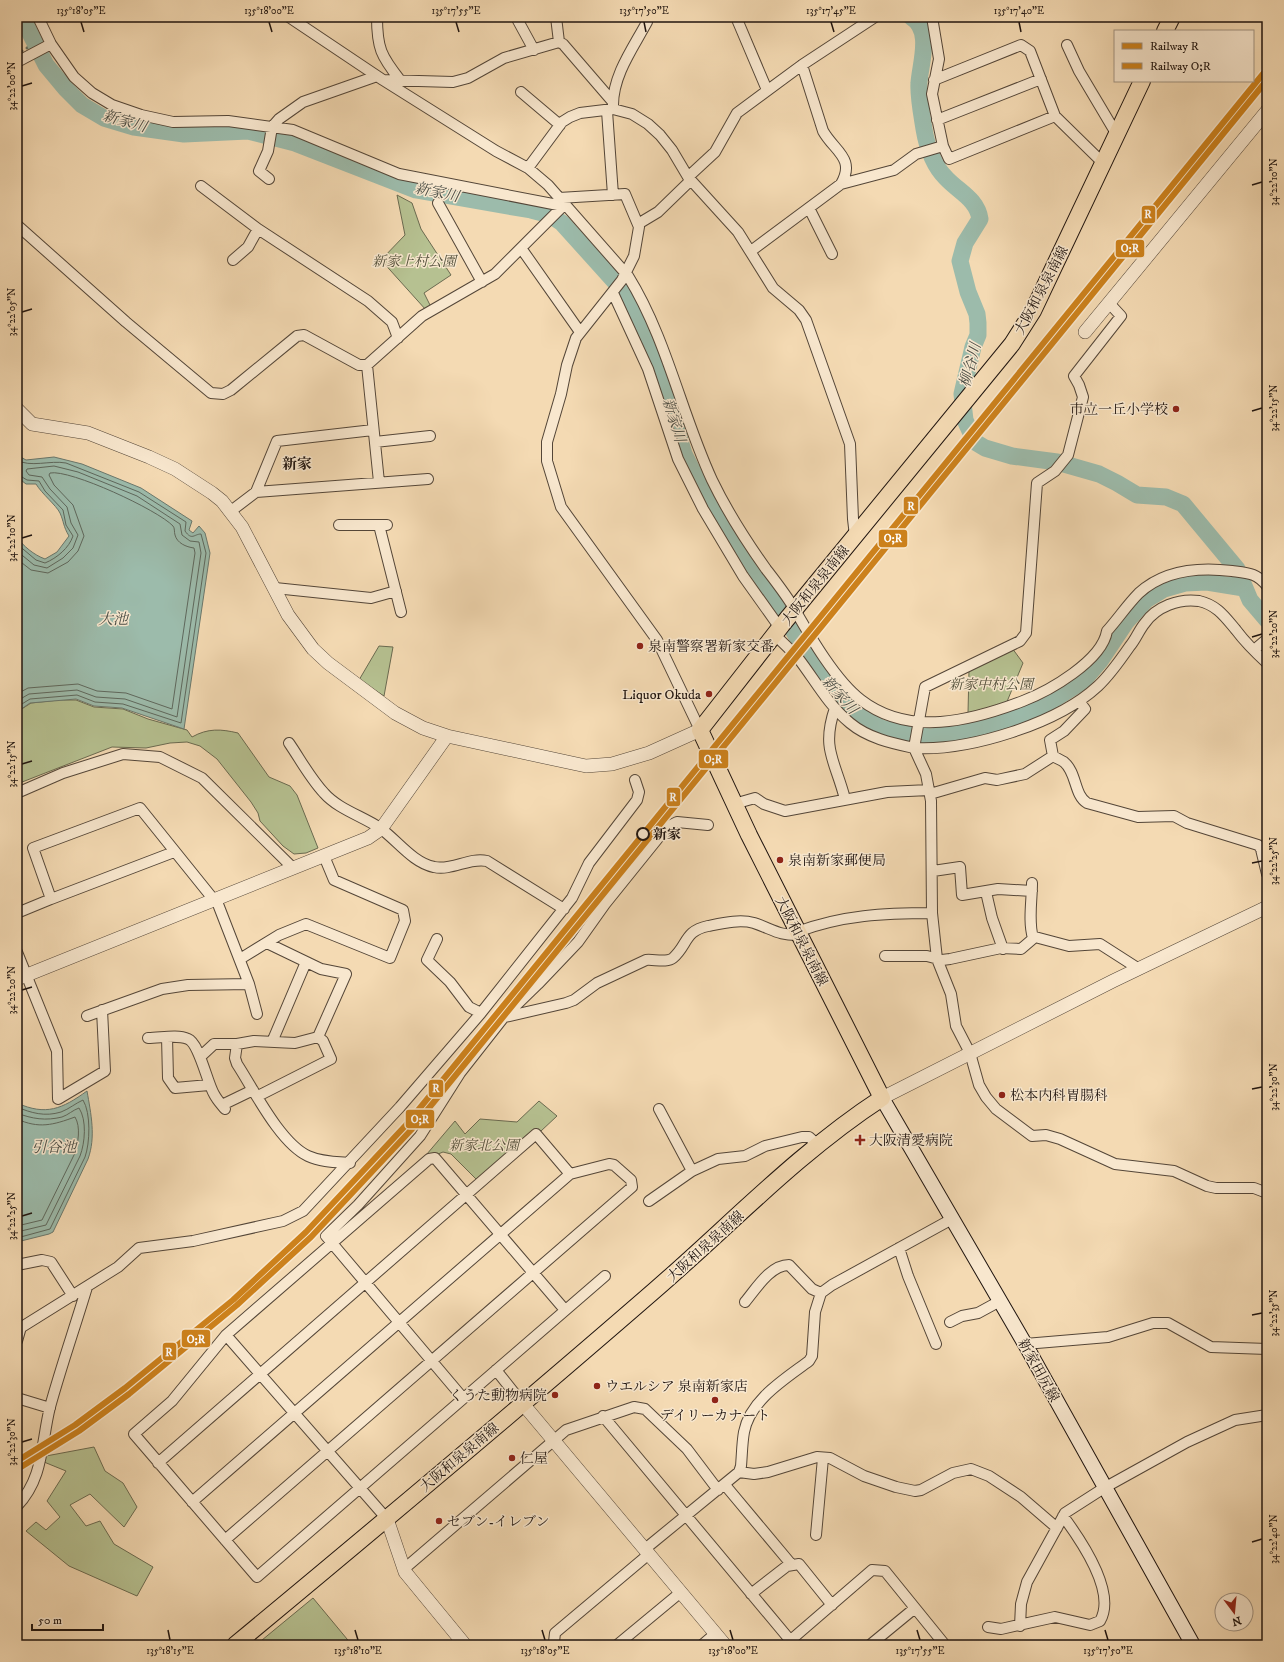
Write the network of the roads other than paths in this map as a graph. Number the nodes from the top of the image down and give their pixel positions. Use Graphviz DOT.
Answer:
graph roads {
  1 [pos="38,17"];
  2 [pos="289,17"];
  3 [pos="377,17"];
  4 [pos="516,17"];
  5 [pos="556,17"];
  6 [pos="647,17"];
  7 [pos="736,17"];
  8 [pos="875,17"];
  9 [pos="932,17"];
  10 [pos="1172,17"];
  11 [pos="1166,30"];
  12 [pos="559,42"];
  13 [pos="51,44"];
  14 [pos="1067,45"];
  15 [pos="534,50"];
  16 [pos="17,62"];
  17 [pos="802,65"];
  18 [pos="380,78"];
  19 [pos="1041,79"];
  20 [pos="400,80"];
  21 [pos="934,80"];
  22 [pos="1142,82"];
  23 [pos="767,90"];
  24 [pos="521,92"];
  25 [pos="611,107"];
  26 [pos="1267,111"];
  27 [pos="1054,116"];
  28 [pos="937,120"];
  29 [pos="560,125"];
  30 [pos="272,127"];
  31 [pos="1117,135"];
  32 [pos="940,147"];
  33 [pos="1103,163"];
  34 [pos="528,168"];
  35 [pos="269,179"];
  36 [pos="689,179"];
  37 [pos="841,184"];
  38 [pos="200,186"];
  39 [pos="613,195"];
  40 [pos="438,203"];
  41 [pos="562,204"];
  42 [pos="809,208"];
  43 [pos="638,224"];
  44 [pos="17,225"];
  45 [pos="258,229"];
  46 [pos="521,248"];
  47 [pos="751,250"];
  48 [pos="832,254"];
  49 [pos="232,260"];
  50 [pos="624,277"];
  51 [pos="482,282"];
  52 [pos="613,293"];
  53 [pos="1109,303"];
  54 [pos="580,332"];
  55 [pos="1085,332"];
  56 [pos="398,338"];
  57 [pos="367,365"];
  58 [pos="17,410"];
  59 [pos="373,430"];
  60 [pos="430,436"];
  61 [pos="374,442"];
  62 [pos="428,479"];
  63 [pos="379,482"];
  64 [pos="256,492"];
  65 [pos="231,511"];
  66 [pos="339,525"];
  67 [pos="855,536"];
  68 [pos="1267,586"];
  69 [pos="275,588"];
  70 [pos="396,591"];
  71 [pos="794,611"];
  72 [pos="401,612"];
  73 [pos="779,630"];
  74 [pos="1267,639"];
  75 [pos="1254,650"];
  76 [pos="1267,663"];
  77 [pos="1082,704"];
  78 [pos="835,708"];
  79 [pos="918,724"];
  80 [pos="700,730"];
  81 [pos="447,736"];
  82 [pos="289,743"];
  83 [pos="914,747"];
  84 [pos="1053,756"];
  85 [pos="635,780"];
  86 [pos="930,792"];
  87 [pos="17,793"];
  88 [pos="845,799"];
  89 [pos="734,804"];
  90 [pos="708,825"];
  91 [pos="381,829"];
  92 [pos="174,852"];
  93 [pos="324,856"];
  94 [pos="292,868"];
  95 [pos="933,871"];
  96 [pos="1267,874"];
  97 [pos="986,892"];
  98 [pos="51,899"];
  99 [pos="215,900"];
  100 [pos="1267,907"];
  101 [pos="564,909"];
  102 [pos="17,913"];
  103 [pos="932,913"];
  104 [pos="798,934"];
  105 [pos="1033,938"];
  106 [pos="437,939"];
  107 [pos="267,943"];
  108 [pos="1003,949"];
  109 [pos="17,952"];
  110 [pos="885,956"];
  111 [pos="937,958"];
  112 [pos="240,960"];
  113 [pos="306,962"];
  114 [pos="1139,969"];
  115 [pos="21,977"];
  116 [pos="249,984"];
  117 [pos="102,1010"];
  118 [pos="481,1013"];
  119 [pos="256,1014"];
  120 [pos="87,1016"];
  121 [pos="504,1017"];
  122 [pos="167,1037"];
  123 [pos="318,1037"];
  124 [pos="148,1038"];
  125 [pos="272,1042"];
  126 [pos="237,1044"];
  127 [pos="970,1053"];
  128 [pos="200,1057"];
  129 [pos="209,1085"];
  130 [pos="255,1093"];
  131 [pos="882,1098"];
  132 [pos="660,1109"];
  133 [pos="818,1145"];
  134 [pos="350,1163"];
  135 [pos="692,1171"];
  136 [pos="570,1174"];
  137 [pos="1267,1193"];
  138 [pos="467,1195"];
  139 [pos="649,1201"];
  140 [pos="952,1219"];
  141 [pos="500,1234"];
  142 [pos="331,1244"];
  143 [pos="899,1248"];
  144 [pos="17,1266"];
  145 [pos="533,1272"];
  146 [pos="605,1276"];
  147 [pos="365,1284"];
  148 [pos="87,1287"];
  149 [pos="822,1293"];
  150 [pos="73,1296"];
  151 [pos="1000,1301"];
  152 [pos="745,1302"];
  153 [pos="565,1310"];
  154 [pos="398,1322"];
  155 [pos="950,1322"];
  156 [pos="19,1329"];
  157 [pos="226,1335"];
  158 [pos="17,1341"];
  159 [pos="936,1344"];
  160 [pos="1025,1344"];
  161 [pos="1267,1350"];
  162 [pos="431,1361"];
  163 [pos="496,1370"];
  164 [pos="260,1374"];
  165 [pos="17,1398"];
  166 [pos="463,1398"];
  167 [pos="523,1404"];
  168 [pos="50,1408"];
  169 [pos="294,1413"];
  170 [pos="1267,1414"];
  171 [pos="604,1416"];
  172 [pos="554,1440"];
  173 [pos="327,1451"];
  174 [pos="823,1458"];
  175 [pos="158,1463"];
  176 [pos="739,1472"];
  177 [pos="721,1487"];
  178 [pos="360,1488"];
  179 [pos="1104,1488"];
  180 [pos="192,1502"];
  181 [pos="17,1506"];
  182 [pos="686,1516"];
  183 [pos="1063,1516"];
  184 [pos="387,1519"];
  185 [pos="1057,1528"];
  186 [pos="816,1535"];
  187 [pos="225,1540"];
  188 [pos="647,1552"];
  189 [pos="790,1564"];
  190 [pos="404,1569"];
  191 [pos="681,1592"];
  192 [pos="751,1594"];
  193 [pos="832,1604"];
  194 [pos="915,1608"];
  195 [pos="1020,1626"];
  196 [pos="988,1627"];
  197 [pos="716,1633"];
  198 [pos="787,1643"];
  199 [pos="235,1645"];
  200 [pos="466,1645"];
  201 [pos="556,1645"];
  202 [pos="617,1645"];
  203 [pos="702,1645"];
  204 [pos="725,1645"];
  205 [pos="870,1645"];
  206 [pos="945,1645"];
  207 [pos="1193,1645"];
  1 -- 13 [label="street"];
  2 -- 18 [label="street"];
  3 -- 20 [label="street"];
  4 -- 15 [label="street"];
  5 -- 12 [label="street"];
  6 -- 25 [label="street"];
  7 -- 23 [label="street"];
  8 -- 17 [label="street"];
  9 -- 21 [label="street"];
  10 -- 11 [label="main road"];
  12 -- 15 [label="street"];
  12 -- 25 [label="street"];
  13 -- 16 [label="street"];
  13 -- 30 [label="street"];
  14 -- 31 [label="street"];
  15 -- 20 [label="street"];
  17 -- 23 [label="street"];
  17 -- 37 [label="street"];
  18 -- 20 [label="street"];
  18 -- 30 [label="street"];
  18 -- 34 [label="street"];
  19 -- 21 [label="street"];
  19 -- 27 [label="street"];
  19 -- 28 [label="street"];
  21 -- 28 [label="street"];
  22 -- 31 [label="main road, 大阪和泉泉南線"];
  23 -- 36 [label="street"];
  24 -- 29 [label="street"];
  25 -- 29 [label="street"];
  25 -- 36 [label="street"];
  25 -- 39 [label="street"];
  26 -- 53 [label="street"];
  27 -- 32 [label="street"];
  27 -- 33 [label="street"];
  28 -- 32 [label="street"];
  29 -- 34 [label="street"];
  30 -- 35 [label="street"];
  30 -- 41 [label="street"];
  31 -- 33 [label="main road, 大阪和泉泉南線"];
  32 -- 37 [label="street"];
  33 -- 67 [label="main road, 大阪和泉泉南線"];
  34 -- 41 [label="street"];
  36 -- 43 [label="street"];
  36 -- 47 [label="street"];
  37 -- 42 [label="street"];
  38 -- 45 [label="street"];
  39 -- 41 [label="street"];
  39 -- 43 [label="street"];
  40 -- 51 [label="street"];
  41 -- 46 [label="street"];
  41 -- 50 [label="street"];
  42 -- 47 [label="street"];
  42 -- 48 [label="street"];
  43 -- 50 [label="street"];
  44 -- 57 [label="street"];
  45 -- 49 [label="street"];
  45 -- 56 [label="street"];
  46 -- 51 [label="street"];
  46 -- 54 [label="street"];
  47 -- 67 [label="street"];
  50 -- 52 [label="street"];
  50 -- 71 [label="street"];
  51 -- 56 [label="street"];
  52 -- 54 [label="street"];
  52 -- 73 [label="street"];
  53 -- 55 [label="street"];
  53 -- 79 [label="street"];
  54 -- 80 [label="street"];
  56 -- 57 [label="street"];
  57 -- 59 [label="street"];
  58 -- 65 [label="street"];
  59 -- 61 [label="street"];
  59 -- 64 [label="street"];
  60 -- 61 [label="street"];
  61 -- 63 [label="street"];
  62 -- 63 [label="street"];
  63 -- 64 [label="street"];
  64 -- 65 [label="street"];
  65 -- 69 [label="street"];
  66 -- 70 [label="street"];
  67 -- 71 [label="main road, 大阪和泉泉南線"];
  68 -- 79 [label="street"];
  69 -- 70 [label="street"];
  69 -- 81 [label="street"];
  70 -- 72 [label="street"];
  71 -- 73 [label="main road, 大阪和泉泉南線"];
  71 -- 79 [label="street"];
  73 -- 78 [label="street"];
  73 -- 80 [label="main road, 大阪和泉泉南線"];
  74 -- 75 [label="street"];
  75 -- 76 [label="street"];
  75 -- 83 [label="street"];
  77 -- 84 [label="street"];
  78 -- 83 [label="street"];
  78 -- 88 [label="street"];
  79 -- 83 [label="street"];
  80 -- 81 [label="street"];
  80 -- 89 [label="main road, 大阪和泉泉南線"];
  81 -- 91 [label="street"];
  82 -- 91 [label="street"];
  83 -- 86 [label="street"];
  84 -- 86 [label="street"];
  84 -- 96 [label="street"];
  85 -- 101 [label="street"];
  86 -- 88 [label="street"];
  86 -- 95 [label="street"];
  87 -- 94 [label="street"];
  88 -- 89 [label="street"];
  89 -- 104 [label="main road, 大阪和泉泉南線"];
  90 -- 121 [label="street"];
  91 -- 93 [label="street"];
  91 -- 101 [label="street"];
  92 -- 98 [label="street"];
  92 -- 98 [label="street"];
  92 -- 99 [label="street"];
  93 -- 94 [label="street"];
  93 -- 107 [label="street"];
  94 -- 99 [label="street"];
  95 -- 97 [label="street"];
  95 -- 103 [label="street"];
  97 -- 105 [label="street"];
  97 -- 108 [label="street"];
  98 -- 102 [label="street"];
  99 -- 112 [label="street"];
  99 -- 115 [label="street"];
  100 -- 114 [label="street"];
  101 -- 118 [label="street"];
  103 -- 104 [label="street"];
  103 -- 111 [label="street"];
  104 -- 121 [label="street"];
  104 -- 131 [label="main road, 大阪和泉泉南線"];
  105 -- 108 [label="street"];
  105 -- 114 [label="street"];
  106 -- 118 [label="street"];
  107 -- 112 [label="street"];
  107 -- 113 [label="street"];
  108 -- 111 [label="street"];
  109 -- 115 [label="street"];
  110 -- 111 [label="street"];
  111 -- 127 [label="street"];
  112 -- 116 [label="street"];
  113 -- 123 [label="street"];
  113 -- 125 [label="street"];
  114 -- 127 [label="street"];
  115 -- 117 [label="street"];
  116 -- 117 [label="street"];
  116 -- 119 [label="street"];
  117 -- 120 [label="street"];
  118 -- 134 [label="street"];
  121 -- 142 [label="street"];
  122 -- 124 [label="street"];
  122 -- 128 [label="street"];
  122 -- 129 [label="street"];
  123 -- 125 [label="street"];
  123 -- 130 [label="street"];
  125 -- 126 [label="street"];
  126 -- 128 [label="street"];
  126 -- 130 [label="street"];
  127 -- 131 [label="street"];
  127 -- 137 [label="street"];
  128 -- 129 [label="street"];
  129 -- 130 [label="street"];
  130 -- 134 [label="street"];
  131 -- 133 [label="main road, 大阪和泉泉南線"];
  131 -- 140 [label="main road, 新家田尻線"];
  132 -- 135 [label="street"];
  133 -- 135 [label="street"];
  133 -- 167 [label="main road, 大阪和泉泉南線"];
  134 -- 148 [label="street"];
  135 -- 139 [label="street"];
  136 -- 138 [label="street"];
  136 -- 141 [label="street"];
  136 -- 145 [label="street"];
  138 -- 141 [label="street"];
  138 -- 142 [label="street"];
  138 -- 147 [label="street"];
  140 -- 143 [label="street"];
  140 -- 151 [label="main road, 新家田尻線"];
  141 -- 145 [label="street"];
  141 -- 154 [label="street"];
  142 -- 147 [label="street"];
  142 -- 157 [label="street"];
  143 -- 149 [label="street"];
  143 -- 159 [label="street"];
  144 -- 150 [label="street"];
  145 -- 153 [label="street"];
  145 -- 162 [label="street"];
  146 -- 153 [label="street"];
  147 -- 154 [label="street"];
  147 -- 164 [label="street"];
  148 -- 150 [label="street"];
  148 -- 168 [label="street"];
  149 -- 152 [label="street"];
  149 -- 176 [label="street"];
  150 -- 156 [label="street"];
  151 -- 155 [label="street"];
  151 -- 160 [label="main road, 新家田尻線"];
  153 -- 163 [label="street"];
  154 -- 162 [label="street"];
  154 -- 169 [label="street"];
  156 -- 158 [label="street"];
  157 -- 164 [label="street"];
  157 -- 175 [label="street"];
  160 -- 161 [label="street"];
  160 -- 179 [label="main road, 新家田尻線"];
  162 -- 166 [label="street"];
  162 -- 173 [label="street"];
  163 -- 166 [label="street"];
  163 -- 167 [label="street"];
  164 -- 169 [label="street"];
  164 -- 175 [label="street"];
  165 -- 168 [label="street"];
  166 -- 178 [label="street"];
  167 -- 172 [label="street"];
  167 -- 184 [label="main road, 大阪和泉泉南線"];
  168 -- 181 [label="street"];
  169 -- 173 [label="street"];
  169 -- 180 [label="street"];
  170 -- 179 [label="street"];
  171 -- 172 [label="street"];
  171 -- 177 [label="street"];
  171 -- 182 [label="street"];
  172 -- 188 [label="street"];
  172 -- 190 [label="street"];
  173 -- 178 [label="street"];
  173 -- 187 [label="street"];
  174 -- 176 [label="street"];
  174 -- 185 [label="street"];
  174 -- 186 [label="street"];
  175 -- 180 [label="street"];
  176 -- 177 [label="street"];
  177 -- 182 [label="street"];
  177 -- 189 [label="street"];
  178 -- 184 [label="street"];
  178 -- 187 [label="street"];
  179 -- 183 [label="street"];
  179 -- 207 [label="main road, 新家田尻線"];
  180 -- 187 [label="street"];
  182 -- 188 [label="street"];
  182 -- 192 [label="street"];
  183 -- 185 [label="street"];
  183 -- 195 [label="street"];
  184 -- 190 [label="street"];
  184 -- 199 [label="main road, 大阪和泉泉南線"];
  185 -- 195 [label="street"];
  188 -- 191 [label="street"];
  188 -- 201 [label="street"];
  189 -- 192 [label="street"];
  189 -- 193 [label="street"];
  190 -- 200 [label="street"];
  191 -- 197 [label="street"];
  191 -- 202 [label="street"];
  192 -- 198 [label="street"];
  193 -- 194 [label="street"];
  193 -- 198 [label="street"];
  194 -- 205 [label="street"];
  194 -- 206 [label="street"];
  195 -- 196 [label="street"];
  197 -- 203 [label="street"];
  197 -- 204 [label="street"];
}
